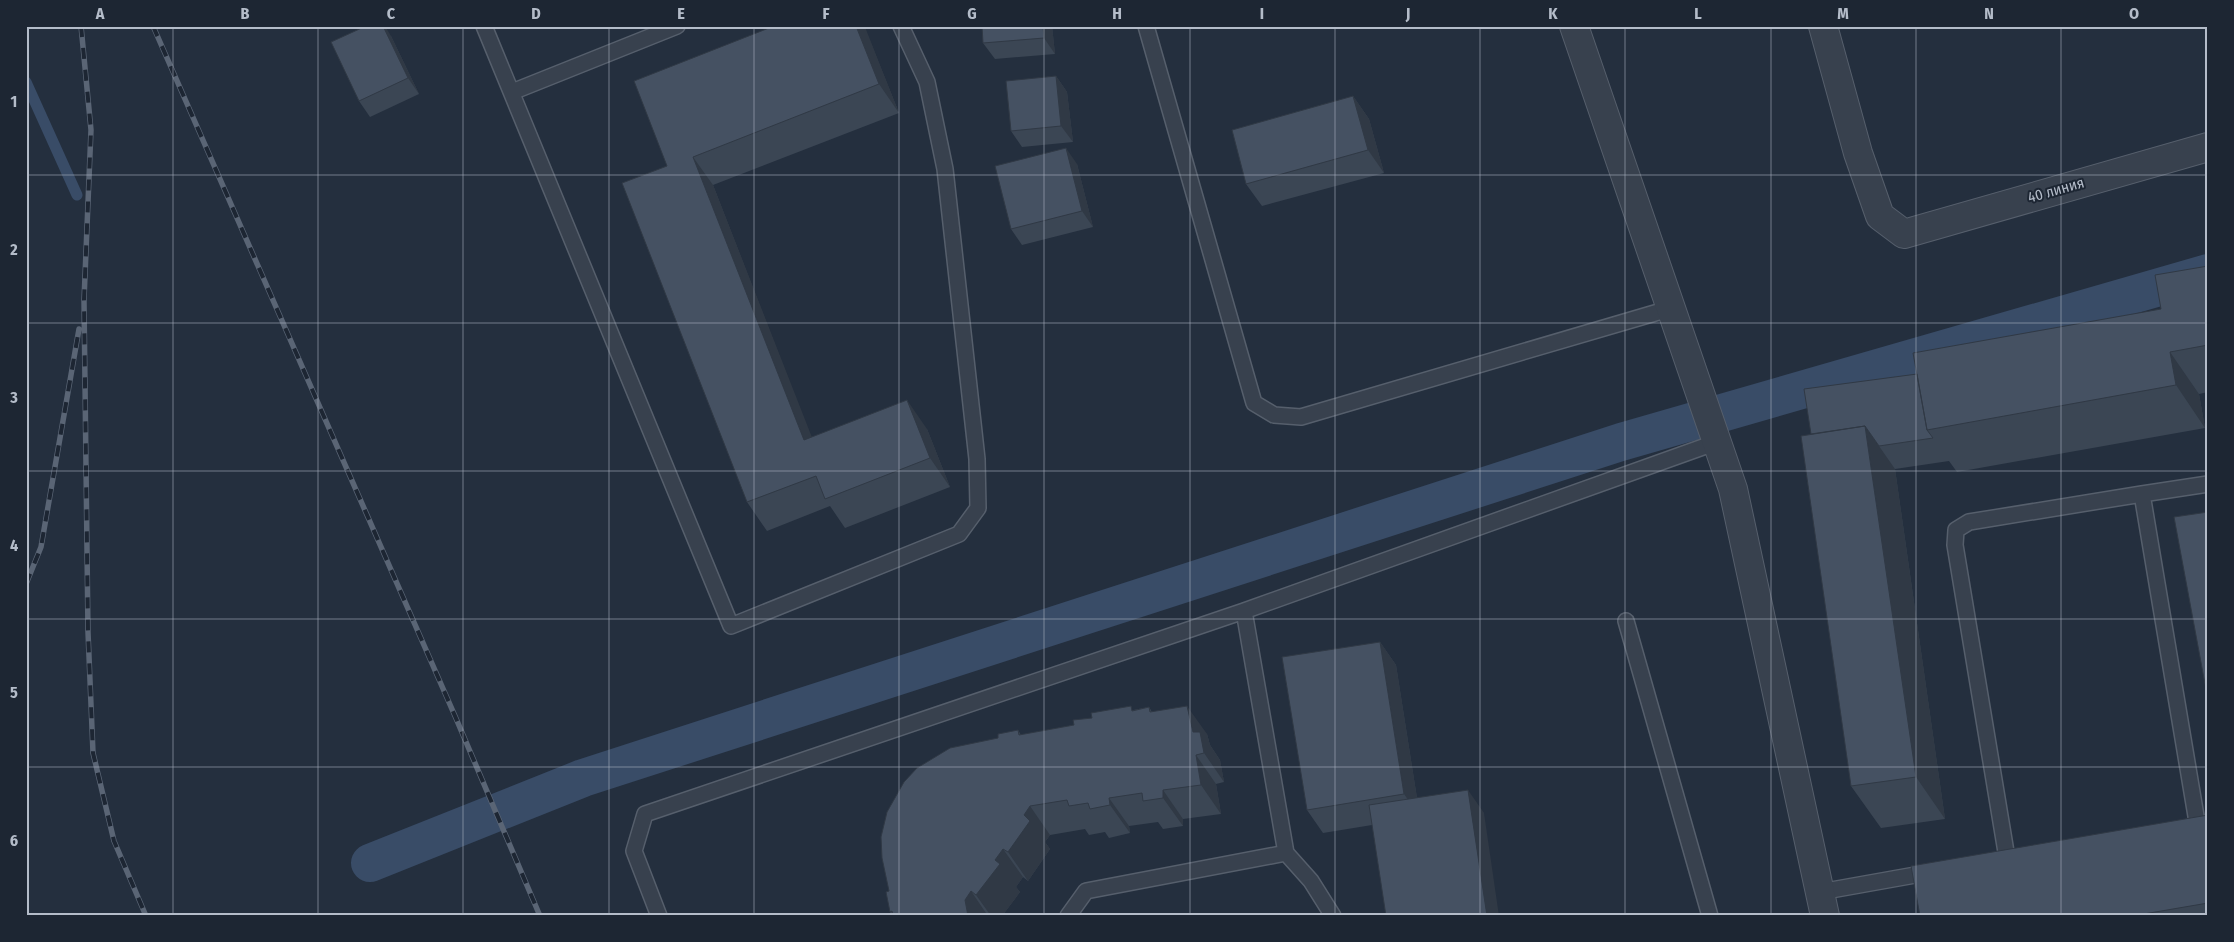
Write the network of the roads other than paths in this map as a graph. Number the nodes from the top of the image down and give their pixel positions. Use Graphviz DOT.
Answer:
graph roads {
  1 [pos="484,26"];
  2 [pos="677,26"];
  3 [pos="901,26"];
  4 [pos="1146,26"];
  5 [pos="1574,26"];
  6 [pos="1823,26"];
  7 [pos="512,92"];
  8 [pos="2208,147"];
  9 [pos="1672,308"];
  10 [pos="1717,442"];
  11 [pos="2208,484"];
  12 [pos="2142,494"];
  13 [pos="1244,611"];
  14 [pos="1626,621"];
  15 [pos="2202,821"];
  16 [pos="2178,826"];
  17 [pos="1286,853"];
  18 [pos="2026,854"];
  19 [pos="1948,868"];
  20 [pos="1823,904"];
  21 [pos="659,916"];
  22 [pos="1068,916"];
  23 [pos="1332,916"];
  24 [pos="1710,916"];
  1 -- 7 [label="lane"];
  2 -- 7 [label="lane"];
  3 -- 7 [label="lane"];
  4 -- 9 [label="lane"];
  5 -- 9 [label="street"];
  6 -- 8 [label="street, 40 линия"];
  9 -- 10 [label="street"];
  10 -- 13 [label="lane"];
  10 -- 20 [label="street"];
  11 -- 12 [label="lane"];
  12 -- 15 [label="lane"];
  12 -- 18 [label="lane"];
  13 -- 17 [label="lane"];
  13 -- 21 [label="lane"];
  14 -- 24 [label="lane"];
  15 -- 16 [label="lane"];
  17 -- 22 [label="lane"];
  17 -- 23 [label="lane"];
  19 -- 20 [label="lane"];
}
